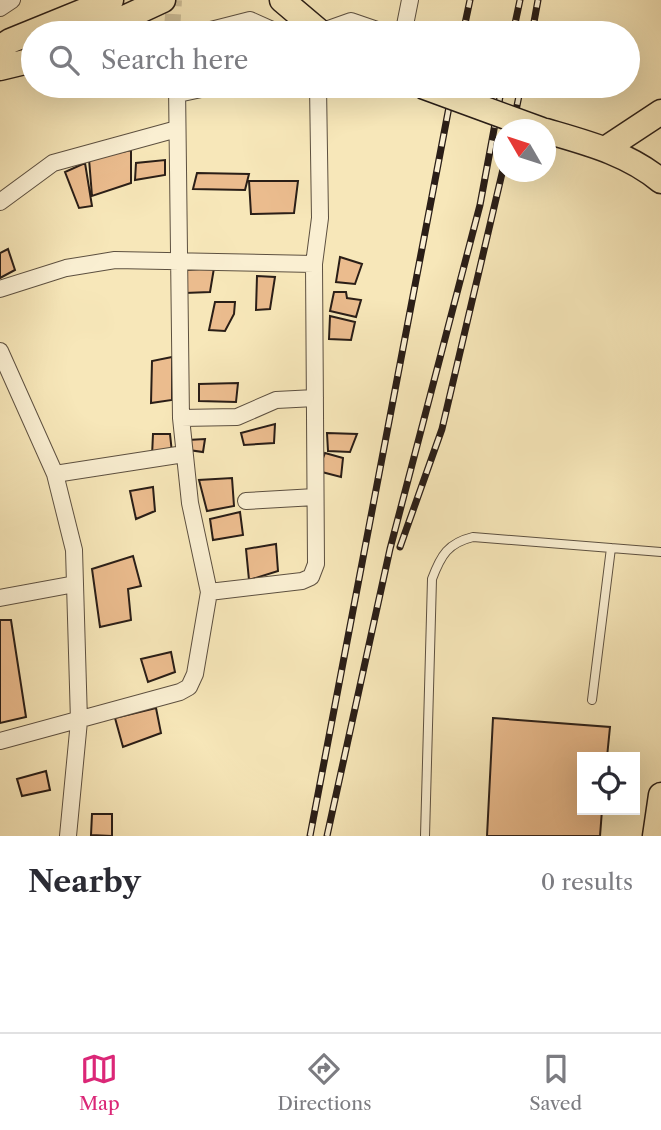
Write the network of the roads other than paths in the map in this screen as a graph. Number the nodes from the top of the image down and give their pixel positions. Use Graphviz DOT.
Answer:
graph roads {
  1 [pos="11,0"];
  2 [pos="111,0"];
  3 [pos="163,0"];
  4 [pos="282,0"];
  5 [pos="307,0"];
  6 [pos="410,0"];
  7 [pos="0,8"];
  8 [pos="59,21"];
  9 [pos="118,21"];
  10 [pos="306,21"];
  11 [pos="315,21"];
  12 [pos="406,21"];
  13 [pos="21,37"];
  14 [pos="0,48"];
  15 [pos="21,64"];
  16 [pos="0,68"];
  17 [pos="177,98"];
  18 [pos="318,98"];
  19 [pos="455,98"];
  20 [pos="661,112"];
  21 [pos="514,119"];
  22 [pos="177,129"];
  23 [pos="556,134"];
  24 [pos="605,149"];
  25 [pos="661,181"];
  26 [pos="0,202"];
  27 [pos="180,261"];
  28 [pos="314,264"];
  29 [pos="0,289"];
  30 [pos="0,351"];
  31 [pos="5,379"];
  32 [pos="315,398"];
  33 [pos="181,418"];
  34 [pos="184,454"];
  35 [pos="55,474"];
  36 [pos="315,497"];
  37 [pos="246,501"];
  38 [pos="611,548"];
  39 [pos="661,552"];
  40 [pos="75,584"];
  41 [pos="209,592"];
  42 [pos="0,598"];
  43 [pos="592,700"];
  44 [pos="79,721"];
  45 [pos="0,741"];
  46 [pos="661,795"];
  47 [pos="68,836"];
  48 [pos="425,836"];
  49 [pos="656,836"];
  1 -- 7 [label="street"];
  2 -- 8 [label="main road"];
  3 -- 9 [label="main road"];
  4 -- 10 [label="main road"];
  5 -- 11 [label="main road"];
  6 -- 12 [label="street"];
  13 -- 14 [label="main road"];
  15 -- 16 [label="main road"];
  17 -- 22 [label="street"];
  18 -- 28 [label="street"];
  19 -- 21 [label="main road, bridge"];
  20 -- 24 [label="main road"];
  22 -- 26 [label="street"];
  22 -- 27 [label="street"];
  23 -- 24 [label="main road"];
  24 -- 25 [label="main road"];
  27 -- 28 [label="street"];
  27 -- 29 [label="street"];
  27 -- 33 [label="street"];
  28 -- 32 [label="street"];
  30 -- 31 [label="street"];
  31 -- 35 [label="street"];
  32 -- 33 [label="street"];
  32 -- 36 [label="street"];
  33 -- 34 [label="street"];
  34 -- 35 [label="street"];
  34 -- 41 [label="street"];
  35 -- 40 [label="street"];
  36 -- 37 [label="street"];
  36 -- 41 [label="street"];
  38 -- 39 [label="lane"];
  38 -- 43 [label="lane"];
  38 -- 48 [label="lane"];
  40 -- 42 [label="street"];
  40 -- 44 [label="street"];
  41 -- 44 [label="street"];
  44 -- 45 [label="street"];
  44 -- 47 [label="street"];
  46 -- 49 [label="main road"];
}
